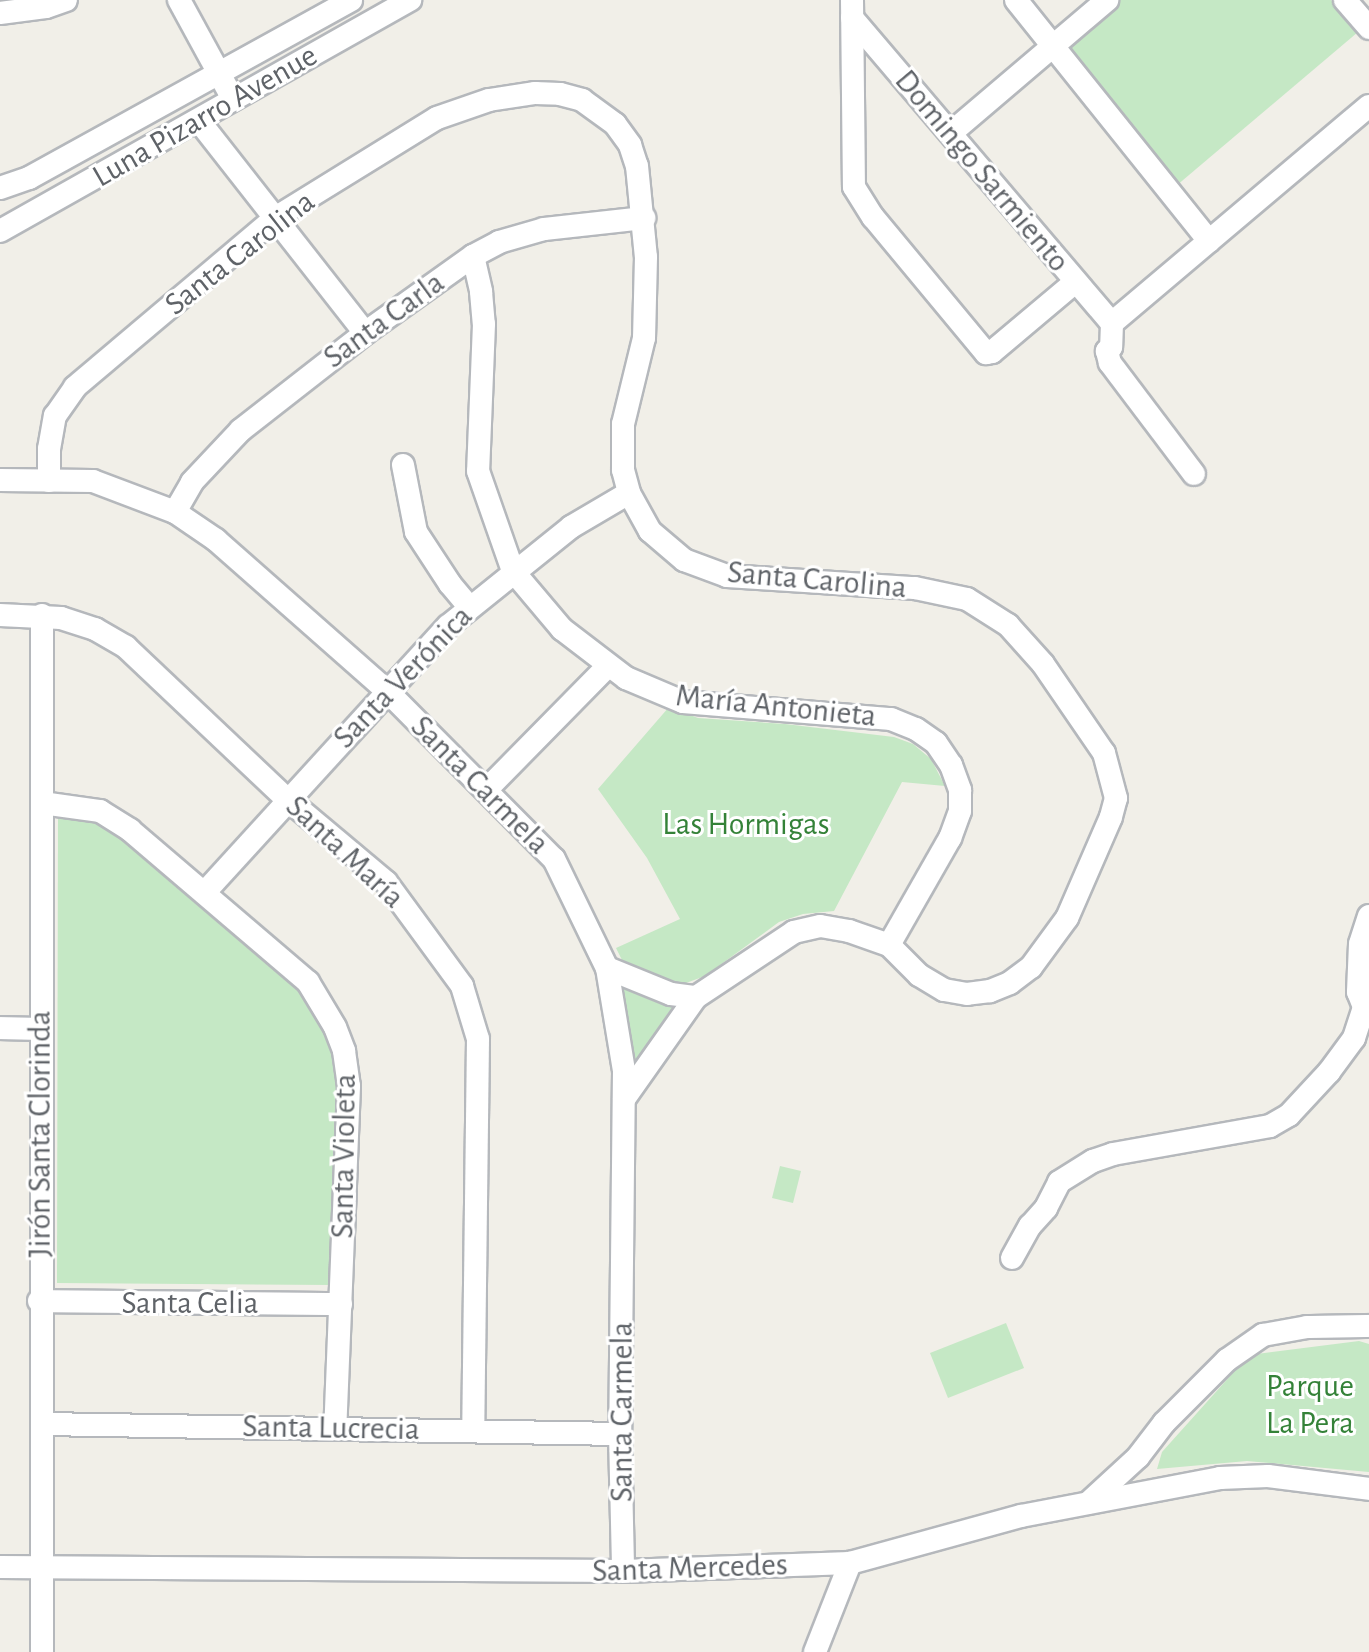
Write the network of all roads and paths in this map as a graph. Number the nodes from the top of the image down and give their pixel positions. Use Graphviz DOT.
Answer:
graph roads {
  1 [pos="66,0"];
  2 [pos="179,0"];
  3 [pos="351,0"];
  4 [pos="410,0"];
  5 [pos="1016,0"];
  6 [pos="1107,0"];
  7 [pos="1345,0"];
  8 [pos="852,9"];
  9 [pos="0,13"];
  10 [pos="1369,28"];
  11 [pos="1053,46"];
  12 [pos="217,72"];
  13 [pos="233,99"];
  14 [pos="1369,106"];
  15 [pos="199,121"];
  16 [pos="952,132"];
  17 [pos="0,188"];
  18 [pos="275,218"];
  19 [pos="644,218"];
  20 [pos="0,231"];
  21 [pos="1209,241"];
  22 [pos="473,256"];
  23 [pos="1075,282"];
  24 [pos="1112,323"];
  25 [pos="365,333"];
  26 [pos="403,465"];
  27 [pos="1194,474"];
  28 [pos="0,480"];
  29 [pos="49,481"];
  30 [pos="629,493"];
  31 [pos="175,512"];
  32 [pos="513,571"];
  33 [pos="470,608"];
  34 [pos="0,615"];
  35 [pos="42,615"];
  36 [pos="608,666"];
  37 [pos="386,690"];
  38 [pos="487,789"];
  39 [pos="287,799"];
  40 [pos="42,803"];
  41 [pos="205,892"];
  42 [pos="1369,916"];
  43 [pos="889,945"];
  44 [pos="607,968"];
  45 [pos="696,997"];
  46 [pos="1366,1008"];
  47 [pos="0,1028"];
  48 [pos="41,1029"];
  49 [pos="624,1099"];
  50 [pos="1012,1258"];
  51 [pos="39,1301"];
  52 [pos="341,1304"];
  53 [pos="1369,1326"];
  54 [pos="42,1424"];
  55 [pos="335,1428"];
  56 [pos="473,1430"];
  57 [pos="620,1434"];
  58 [pos="1138,1457"];
  59 [pos="1369,1489"];
  60 [pos="1152,1490"];
  61 [pos="1087,1504"];
  62 [pos="850,1563"];
  63 [pos="0,1567"];
  64 [pos="42,1567"];
  65 [pos="623,1571"];
  66 [pos="42,1652"];
  67 [pos="815,1652"];
  1 -- 9 [label="street"];
  2 -- 12 [label="street"];
  3 -- 12 [label="street, Luna Pizarro Avenue"];
  4 -- 13 [label="street, Luna Pizarro Avenue"];
  5 -- 11 [label="street"];
  6 -- 11 [label="street"];
  7 -- 10 [label="street"];
  8 -- 16 [label="street, Domingo Sarmiento"];
  8 -- 23 [label="street"];
  11 -- 16 [label="street"];
  11 -- 21 [label="street"];
  12 -- 13 [label="street"];
  12 -- 17 [label="street, Luna Pizarro Avenue"];
  13 -- 15 [label="street, Luna Pizarro Avenue"];
  14 -- 21 [label="street"];
  15 -- 18 [label="street"];
  15 -- 20 [label="street, Luna Pizarro Avenue"];
  16 -- 23 [label="street, Domingo Sarmiento"];
  18 -- 19 [label="street, Santa Carolina"];
  18 -- 25 [label="street"];
  18 -- 29 [label="street, Santa Carolina"];
  19 -- 22 [label="street, Santa Carla"];
  19 -- 30 [label="street, Santa Carolina"];
  21 -- 24 [label="street"];
  22 -- 25 [label="street, Santa Carla"];
  22 -- 32 [label="street, María Antonieta"];
  23 -- 24 [label="street, Domingo Sarmiento"];
  24 -- 27 [label="street"];
  25 -- 31 [label="street, Santa Carla"];
  26 -- 33 [label="street"];
  28 -- 29 [label="street, Santa Carmela"];
  29 -- 31 [label="street, Santa Carmela"];
  30 -- 32 [label="street, Santa Verónica"];
  30 -- 43 [label="street, Santa Carolina"];
  31 -- 37 [label="street, Santa Carmela"];
  32 -- 33 [label="street, Santa Verónica"];
  32 -- 36 [label="street, María Antonieta"];
  33 -- 37 [label="street, Santa Verónica"];
  34 -- 35 [label="street, Santa María"];
  35 -- 39 [label="street, Santa María"];
  35 -- 40 [label="street, Jirón Santa Clorinda"];
  36 -- 38 [label="street"];
  36 -- 43 [label="street, María Antonieta"];
  37 -- 38 [label="street, Santa Carmela"];
  37 -- 39 [label="street, Santa Verónica"];
  38 -- 44 [label="street, Santa Carmela"];
  39 -- 41 [label="street, Santa Verónica"];
  39 -- 56 [label="street, Santa María"];
  40 -- 41 [label="street, Santa Violeta"];
  40 -- 48 [label="street, Jirón Santa Clorinda"];
  41 -- 52 [label="street, Santa Violeta"];
  42 -- 46 [label="street"];
  43 -- 45 [label="street, Santa Carolina"];
  44 -- 45 [label="street"];
  44 -- 49 [label="street, Santa Carmela"];
  45 -- 49 [label="street, Santa Carolina"];
  46 -- 50 [label="street"];
  47 -- 48 [label="street"];
  48 -- 51 [label="street, Jirón Santa Clorinda"];
  49 -- 57 [label="street, Santa Carmela"];
  51 -- 52 [label="street, Santa Celia"];
  51 -- 54 [label="street, Jirón Santa Clorinda"];
  52 -- 55 [label="street, Santa Violeta"];
  53 -- 58 [label="street"];
  54 -- 55 [label="street, Santa Lucrecia"];
  54 -- 64 [label="street, Jirón Santa Clorinda"];
  55 -- 56 [label="street, Santa Lucrecia"];
  56 -- 57 [label="street, Santa Lucrecia"];
  57 -- 65 [label="street, Santa Carmela"];
  58 -- 60 [label="street"];
  58 -- 61 [label="street"];
  59 -- 60 [label="street, Santa Mercedes"];
  60 -- 61 [label="street, Santa Mercedes"];
  61 -- 62 [label="street, Santa Mercedes"];
  62 -- 65 [label="street, Santa Mercedes"];
  62 -- 67 [label="street"];
  63 -- 64 [label="street, Santa Mercedes"];
  64 -- 65 [label="street, Santa Mercedes"];
  64 -- 66 [label="street, Jirón Santa Clorinda"];
}
